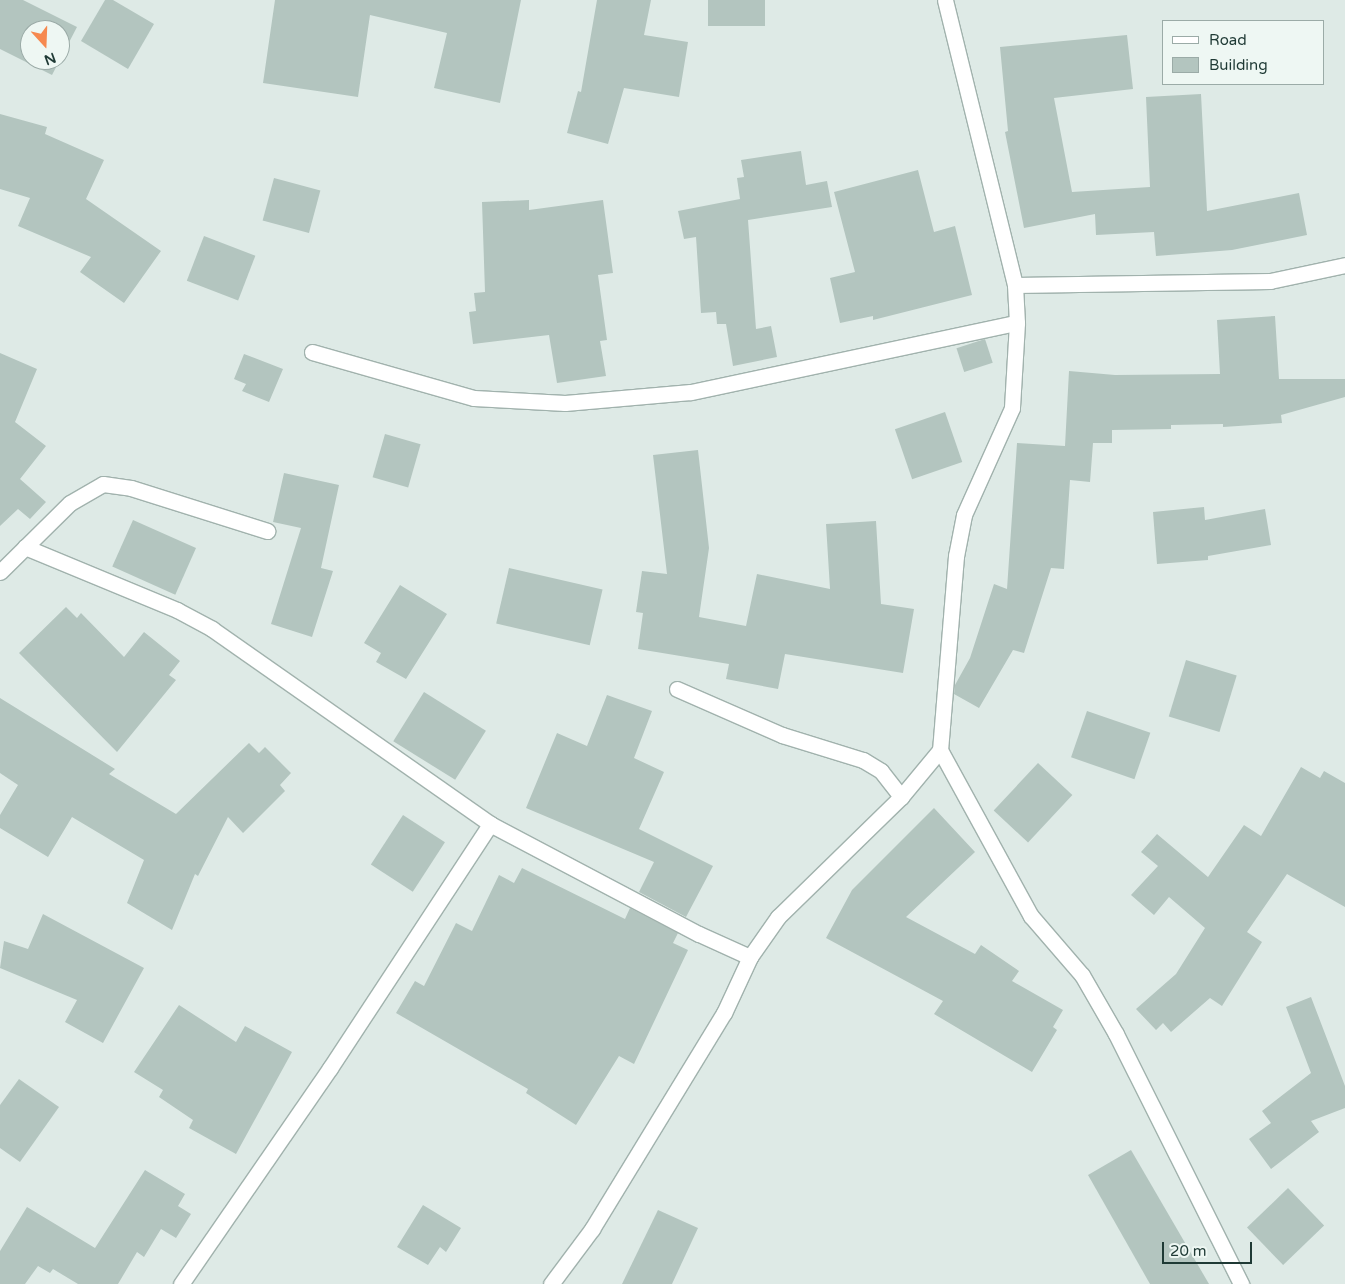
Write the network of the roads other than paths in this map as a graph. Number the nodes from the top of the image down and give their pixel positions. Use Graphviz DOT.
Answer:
graph roads {
  1 [pos="945,0"];
  2 [pos="1345,266"];
  3 [pos="1015,285"];
  4 [pos="1017,323"];
  5 [pos="312,352"];
  6 [pos="266,531"];
  7 [pos="25,547"];
  8 [pos="0,572"];
  9 [pos="677,689"];
  10 [pos="940,750"];
  11 [pos="901,797"];
  12 [pos="490,824"];
  13 [pos="750,957"];
  14 [pos="181,1284"];
  15 [pos="551,1284"];
  16 [pos="1241,1284"];
  1 -- 3 [label="street"];
  2 -- 3 [label="street"];
  3 -- 4 [label="street"];
  4 -- 5 [label="street"];
  4 -- 10 [label="street"];
  6 -- 7 [label="street"];
  7 -- 8 [label="street"];
  7 -- 12 [label="street"];
  9 -- 11 [label="street"];
  10 -- 11 [label="street"];
  10 -- 16 [label="street"];
  11 -- 13 [label="street"];
  12 -- 13 [label="street"];
  12 -- 14 [label="street"];
  13 -- 15 [label="street"];
}
